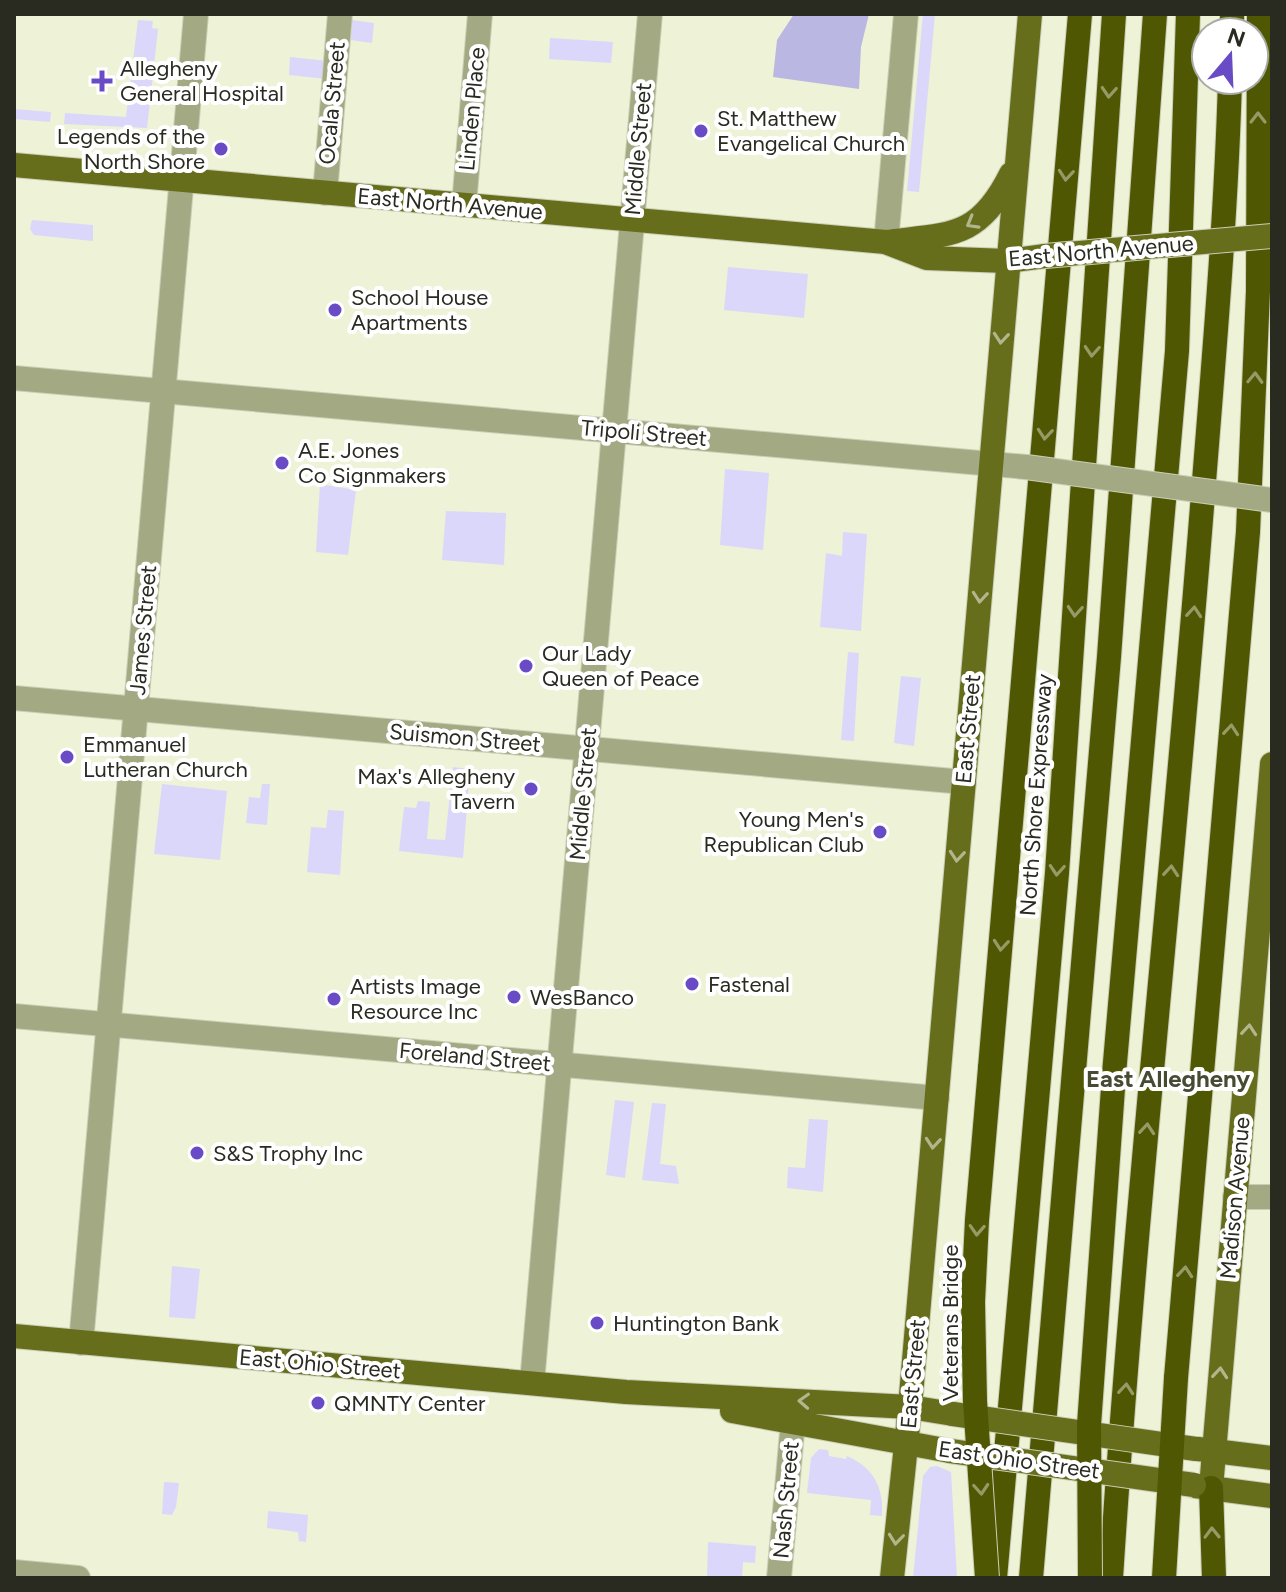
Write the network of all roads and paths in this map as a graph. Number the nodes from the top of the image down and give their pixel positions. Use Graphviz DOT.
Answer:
graph roads {
  1 [pos="196,14"];
  2 [pos="340,14"];
  3 [pos="480,14"];
  4 [pos="650,14"];
  5 [pos="906,14"];
  6 [pos="1030,14"];
  7 [pos="1080,14"];
  8 [pos="1114,14"];
  9 [pos="1155,14"];
  10 [pos="1188,14"];
  11 [pos="1259,14"];
  12 [pos="1230,96"];
  13 [pos="1017,161"];
  14 [pos="14,165"];
  15 [pos="182,180"];
  16 [pos="325,193"];
  17 [pos="464,205"];
  18 [pos="632,220"];
  19 [pos="1272,236"];
  20 [pos="886,242"];
  21 [pos="1007,261"];
  22 [pos="14,378"];
  23 [pos="163,391"];
  24 [pos="614,431"];
  25 [pos="991,464"];
  26 [pos="1272,500"];
  27 [pos="14,698"];
  28 [pos="136,709"];
  29 [pos="587,749"];
  30 [pos="1272,764"];
  31 [pos="964,782"];
  32 [pos="1270,823"];
  33 [pos="1262,991"];
  34 [pos="14,1016"];
  35 [pos="108,1025"];
  36 [pos="559,1065"];
  37 [pos="937,1098"];
  38 [pos="1235,1197"];
  39 [pos="1272,1197"];
  40 [pos="14,1336"];
  41 [pos="81,1343"];
  42 [pos="532,1383"];
  43 [pos="626,1392"];
  44 [pos="910,1407"];
  45 [pos="793,1421"];
  46 [pos="907,1444"];
  47 [pos="1205,1450"];
  48 [pos="1272,1458"];
  49 [pos="1203,1487"];
  50 [pos="1272,1496"];
  51 [pos="14,1572"];
  52 [pos="78,1578"];
  53 [pos="779,1578"];
  54 [pos="892,1578"];
  55 [pos="987,1578"];
  56 [pos="995,1578"];
  57 [pos="1031,1578"];
  58 [pos="1090,1578"];
  59 [pos="1111,1578"];
  60 [pos="1164,1578"];
  61 [pos="1214,1578"];
  1 -- 15 [label="street, James Street"];
  2 -- 16 [label="street, Ocala Street"];
  3 -- 17 [label="street, Linden Place"];
  4 -- 18 [label="street, Middle Street"];
  5 -- 20 [label="street"];
  6 -- 13 [label="main road, East Street"];
  7 -- 55 [label="highway, Veterans Bridge, one-way, bridge"];
  8 -- 56 [label="highway, North Shore Expressway, one-way"];
  9 -- 57 [label="highway"];
  10 -- 58 [label="highway, bridge"];
  60 -- 11 [label="highway, one-way, bridge"];
  59 -- 12 [label="highway, one-way"];
  13 -- 20 [label="main road, East North Avenue, one-way"];
  13 -- 21 [label="main road, East Street"];
  14 -- 15 [label="main road, East North Avenue"];
  15 -- 16 [label="main road, East North Avenue"];
  15 -- 23 [label="street, James Street"];
  16 -- 17 [label="main road, East North Avenue"];
  17 -- 18 [label="main road, East North Avenue"];
  18 -- 20 [label="main road, East North Avenue"];
  18 -- 24 [label="street, Middle Street"];
  19 -- 21 [label="main road, East North Avenue, bridge"];
  20 -- 21 [label="main road, East North Avenue"];
  21 -- 25 [label="main road, East Street, one-way"];
  22 -- 23 [label="street, Tripoli Street"];
  23 -- 24 [label="street, Tripoli Street"];
  23 -- 28 [label="street, James Street"];
  24 -- 25 [label="street, Tripoli Street"];
  24 -- 29 [label="street, Middle Street"];
  25 -- 26 [label="street, Tripoli Street, bridge"];
  25 -- 31 [label="main road, East Street, one-way"];
  27 -- 28 [label="street, Suismon Street"];
  28 -- 29 [label="street, Suismon Street"];
  28 -- 35 [label="street, James Street"];
  29 -- 31 [label="street, Suismon Street"];
  29 -- 36 [label="street, Middle Street"];
  30 -- 32 [label="main road, Madison Avenue"];
  31 -- 37 [label="main road, East Street, one-way"];
  32 -- 33 [label="main road, Madison Avenue"];
  38 -- 33 [label="main road, Madison Avenue, one-way"];
  34 -- 35 [label="street, Foreland Street"];
  35 -- 36 [label="street, Foreland Street"];
  35 -- 41 [label="street, James Street"];
  36 -- 37 [label="street, Foreland Street"];
  36 -- 42 [label="street, Middle Street"];
  37 -- 44 [label="main road, East Street, one-way"];
  38 -- 39 [label="street"];
  47 -- 38 [label="main road, Madison Avenue, one-way"];
  40 -- 41 [label="main road, East Ohio Street"];
  41 -- 42 [label="main road, East Ohio Street"];
  42 -- 43 [label="main road, East Ohio Street"];
  44 -- 43 [label="main road, East Ohio Street, one-way"];
  43 -- 45 [label="main road, East Ohio Street"];
  44 -- 46 [label="main road, East Street"];
  44 -- 47 [label="main road, East Ohio Street, bridge"];
  45 -- 46 [label="main road, East Ohio Street"];
  45 -- 53 [label="street, Nash Street"];
  46 -- 49 [label="main road, East Ohio Street, bridge"];
  46 -- 54 [label="main road, East Street, one-way"];
  47 -- 48 [label="main road, East Ohio Street"];
  47 -- 49 [label="main road, Madison Avenue"];
  49 -- 50 [label="main road, East Ohio Street"];
  61 -- 49 [label="highway, one-way"];
  51 -- 52 [label="street"];
}
